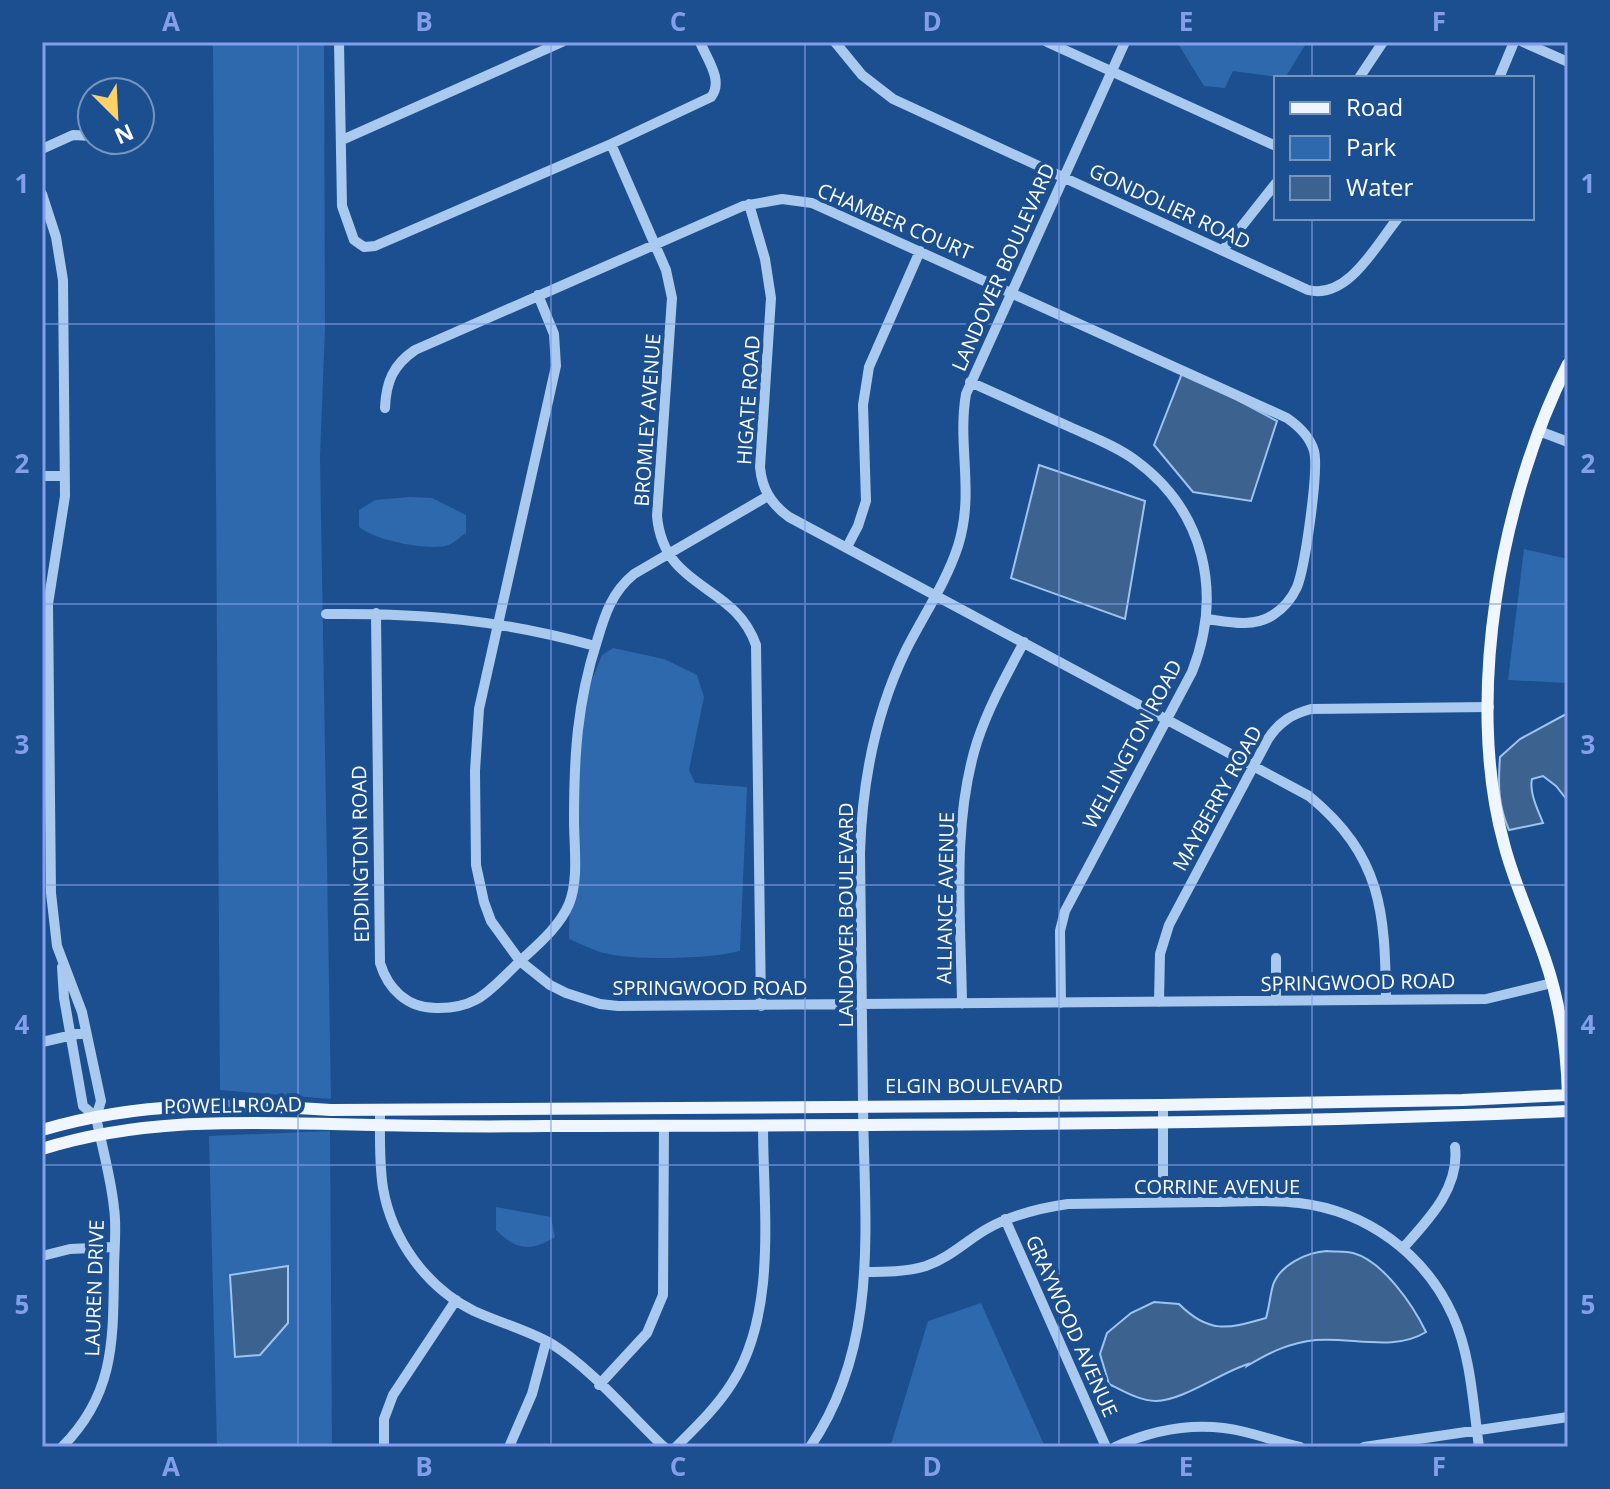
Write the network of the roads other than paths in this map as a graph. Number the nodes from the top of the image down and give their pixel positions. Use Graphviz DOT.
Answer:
graph roads {
  1 [pos="339,42"];
  2 [pos="562,42"];
  3 [pos="700,42"];
  4 [pos="835,42"];
  5 [pos="1047,42"];
  6 [pos="1125,42"];
  7 [pos="1383,42"];
  8 [pos="1514,42"];
  9 [pos="1523,42"];
  10 [pos="1568,62"];
  11 [pos="1111,72"];
  12 [pos="1360,76"];
  13 [pos="1500,76"];
  14 [pos="76,135"];
  15 [pos="342,140"];
  16 [pos="611,144"];
  17 [pos="1274,145"];
  18 [pos="42,149"];
  19 [pos="1063,177"];
  20 [pos="1274,186"];
  21 [pos="42,194"];
  22 [pos="749,204"];
  23 [pos="1396,220"];
  24 [pos="654,244"];
  25 [pos="1223,250"];
  26 [pos="920,251"];
  27 [pos="1011,292"];
  28 [pos="538,295"];
  29 [pos="1568,364"];
  30 [pos="970,382"];
  31 [pos="385,408"];
  32 [pos="1539,431"];
  33 [pos="1568,442"];
  34 [pos="42,476"];
  35 [pos="64,476"];
  36 [pos="768,496"];
  37 [pos="847,547"];
  38 [pos="668,554"];
  39 [pos="46,590"];
  40 [pos="935,594"];
  41 [pos="376,613"];
  42 [pos="326,614"];
  43 [pos="1207,619"];
  44 [pos="497,623"];
  45 [pos="1024,642"];
  46 [pos="595,646"];
  47 [pos="1489,707"];
  48 [pos="46,716"];
  49 [pos="1167,718"];
  50 [pos="1254,765"];
  51 [pos="46,840"];
  52 [pos="1276,958"];
  53 [pos="520,961"];
  54 [pos="62,965"];
  55 [pos="1552,983"];
  56 [pos="1386,1000"];
  57 [pos="1276,1001"];
  58 [pos="1159,1002"];
  59 [pos="1061,1003"];
  60 [pos="962,1004"];
  61 [pos="862,1005"];
  62 [pos="761,1006"];
  63 [pos="86,1032"];
  64 [pos="70,1036"];
  65 [pos="42,1042"];
  66 [pos="1568,1096"];
  67 [pos="863,1105"];
  68 [pos="1163,1105"];
  69 [pos="380,1109"];
  70 [pos="1568,1111"];
  71 [pos="96,1117"];
  72 [pos="1163,1123"];
  73 [pos="863,1124"];
  74 [pos="380,1125"];
  75 [pos="664,1125"];
  76 [pos="763,1125"];
  77 [pos="42,1130"];
  78 [pos="99,1134"];
  79 [pos="1455,1147"];
  80 [pos="42,1149"];
  81 [pos="1163,1203"];
  82 [pos="1005,1219"];
  83 [pos="114,1247"];
  84 [pos="1403,1248"];
  85 [pos="42,1256"];
  86 [pos="864,1272"];
  87 [pos="456,1300"];
  88 [pos="546,1342"];
  89 [pos="599,1385"];
  90 [pos="1568,1417"];
  91 [pos="1477,1431"];
  92 [pos="1379,1446"];
  93 [pos="62,1447"];
  94 [pos="384,1447"];
  95 [pos="509,1447"];
  96 [pos="664,1447"];
  97 [pos="676,1447"];
  98 [pos="810,1447"];
  99 [pos="1106,1447"];
  100 [pos="1115,1447"];
  101 [pos="1300,1447"];
  102 [pos="1364,1447"];
  103 [pos="1479,1447"];
  1 -- 15 [label="street"];
  2 -- 15 [label="street"];
  3 -- 16 [label="street"];
  4 -- 19 [label="street, GONDOLIER ROAD"];
  5 -- 11 [label="street"];
  6 -- 11 [label="street, LANDOVER BOULEVARD"];
  7 -- 12 [label="street"];
  8 -- 13 [label="street"];
  9 -- 10 [label="street"];
  11 -- 17 [label="street"];
  11 -- 19 [label="street, LANDOVER BOULEVARD"];
  14 -- 18 [label="street"];
  15 -- 16 [label="street"];
  16 -- 24 [label="street, BROMLEY AVENUE"];
  19 -- 25 [label="street, GONDOLIER ROAD"];
  19 -- 27 [label="street, LANDOVER BOULEVARD"];
  20 -- 25 [label="street"];
  21 -- 35 [label="street"];
  22 -- 24 [label="street, CHAMBER COURT"];
  22 -- 26 [label="street, CHAMBER COURT"];
  22 -- 36 [label="street, HIGATE ROAD"];
  23 -- 25 [label="street, GONDOLIER ROAD"];
  24 -- 28 [label="street, CHAMBER COURT"];
  24 -- 38 [label="street, BROMLEY AVENUE"];
  26 -- 27 [label="street, CHAMBER COURT"];
  26 -- 37 [label="street"];
  27 -- 30 [label="street, LANDOVER BOULEVARD"];
  27 -- 43 [label="street, CHAMBER COURT"];
  28 -- 31 [label="street, CHAMBER COURT"];
  28 -- 44 [label="street, SPRINGWOOD ROAD"];
  29 -- 32 [label="main road"];
  30 -- 40 [label="street, LANDOVER BOULEVARD"];
  30 -- 43 [label="street, WELLINGTON ROAD"];
  32 -- 33 [label="street"];
  32 -- 47 [label="main road"];
  34 -- 35 [label="street"];
  35 -- 39 [label="street"];
  36 -- 37 [label="street"];
  36 -- 38 [label="street, EDDINGTON ROAD"];
  37 -- 40 [label="street"];
  38 -- 46 [label="street, EDDINGTON ROAD"];
  38 -- 62 [label="street, BROMLEY AVENUE"];
  39 -- 48 [label="street"];
  40 -- 45 [label="street"];
  40 -- 61 [label="street, LANDOVER BOULEVARD"];
  41 -- 42 [label="street"];
  41 -- 44 [label="street"];
  41 -- 53 [label="street, EDDINGTON ROAD"];
  43 -- 49 [label="street, WELLINGTON ROAD"];
  44 -- 46 [label="street"];
  44 -- 53 [label="street, SPRINGWOOD ROAD"];
  45 -- 49 [label="street"];
  45 -- 60 [label="street, ALLIANCE AVENUE"];
  46 -- 53 [label="street, EDDINGTON ROAD"];
  47 -- 50 [label="street, MAYBERRY ROAD"];
  47 -- 55 [label="main road"];
  48 -- 51 [label="street"];
  49 -- 50 [label="street"];
  49 -- 59 [label="street, WELLINGTON ROAD"];
  50 -- 56 [label="street"];
  50 -- 58 [label="street, MAYBERRY ROAD"];
  51 -- 54 [label="street"];
  52 -- 57 [label="street"];
  53 -- 62 [label="street, SPRINGWOOD ROAD"];
  54 -- 63 [label="street"];
  54 -- 64 [label="street"];
  55 -- 56 [label="street, SPRINGWOOD ROAD"];
  55 -- 66 [label="main road"];
  56 -- 57 [label="street, SPRINGWOOD ROAD"];
  57 -- 58 [label="street, SPRINGWOOD ROAD"];
  58 -- 59 [label="street, SPRINGWOOD ROAD"];
  59 -- 60 [label="street, SPRINGWOOD ROAD"];
  60 -- 61 [label="street, SPRINGWOOD ROAD"];
  61 -- 62 [label="street, SPRINGWOOD ROAD"];
  61 -- 67 [label="street, LANDOVER BOULEVARD"];
  63 -- 64 [label="street"];
  63 -- 71 [label="street"];
  64 -- 65 [label="street"];
  64 -- 71 [label="street"];
  66 -- 68 [label="main road, ELGIN BOULEVARD"];
  67 -- 68 [label="main road, ELGIN BOULEVARD"];
  67 -- 69 [label="main road, ELGIN BOULEVARD"];
  67 -- 73 [label="street, LANDOVER BOULEVARD"];
  68 -- 72 [label="street"];
  69 -- 71 [label="main road, POWELL ROAD"];
  69 -- 74 [label="street"];
  70 -- 72 [label="main road, ELGIN BOULEVARD"];
  71 -- 77 [label="main road, POWELL ROAD"];
  71 -- 78 [label="street, LAUREN DRIVE"];
  72 -- 73 [label="main road, ELGIN BOULEVARD"];
  72 -- 81 [label="street"];
  73 -- 76 [label="main road, ELGIN BOULEVARD"];
  73 -- 86 [label="street, LANDOVER BOULEVARD"];
  74 -- 75 [label="main road, ELGIN BOULEVARD"];
  74 -- 78 [label="main road, POWELL ROAD"];
  74 -- 87 [label="street"];
  75 -- 76 [label="main road, ELGIN BOULEVARD"];
  75 -- 89 [label="street"];
  76 -- 97 [label="street"];
  78 -- 80 [label="main road, POWELL ROAD"];
  78 -- 83 [label="street, LAUREN DRIVE"];
  79 -- 84 [label="street"];
  81 -- 82 [label="street, CORRINE AVENUE"];
  81 -- 84 [label="street, CORRINE AVENUE"];
  82 -- 86 [label="street, CORRINE AVENUE"];
  82 -- 99 [label="street, GRAYWOOD AVENUE"];
  83 -- 85 [label="street"];
  83 -- 93 [label="street, LAUREN DRIVE"];
  84 -- 91 [label="street, CORRINE AVENUE"];
  86 -- 98 [label="street, LANDOVER BOULEVARD"];
  87 -- 88 [label="street"];
  87 -- 94 [label="street"];
  88 -- 89 [label="street"];
  88 -- 95 [label="street"];
  89 -- 96 [label="street"];
  90 -- 91 [label="street"];
  91 -- 92 [label="street"];
  91 -- 103 [label="street, CORRINE AVENUE"];
  92 -- 102 [label="street"];
  100 -- 101 [label="street"];
}
